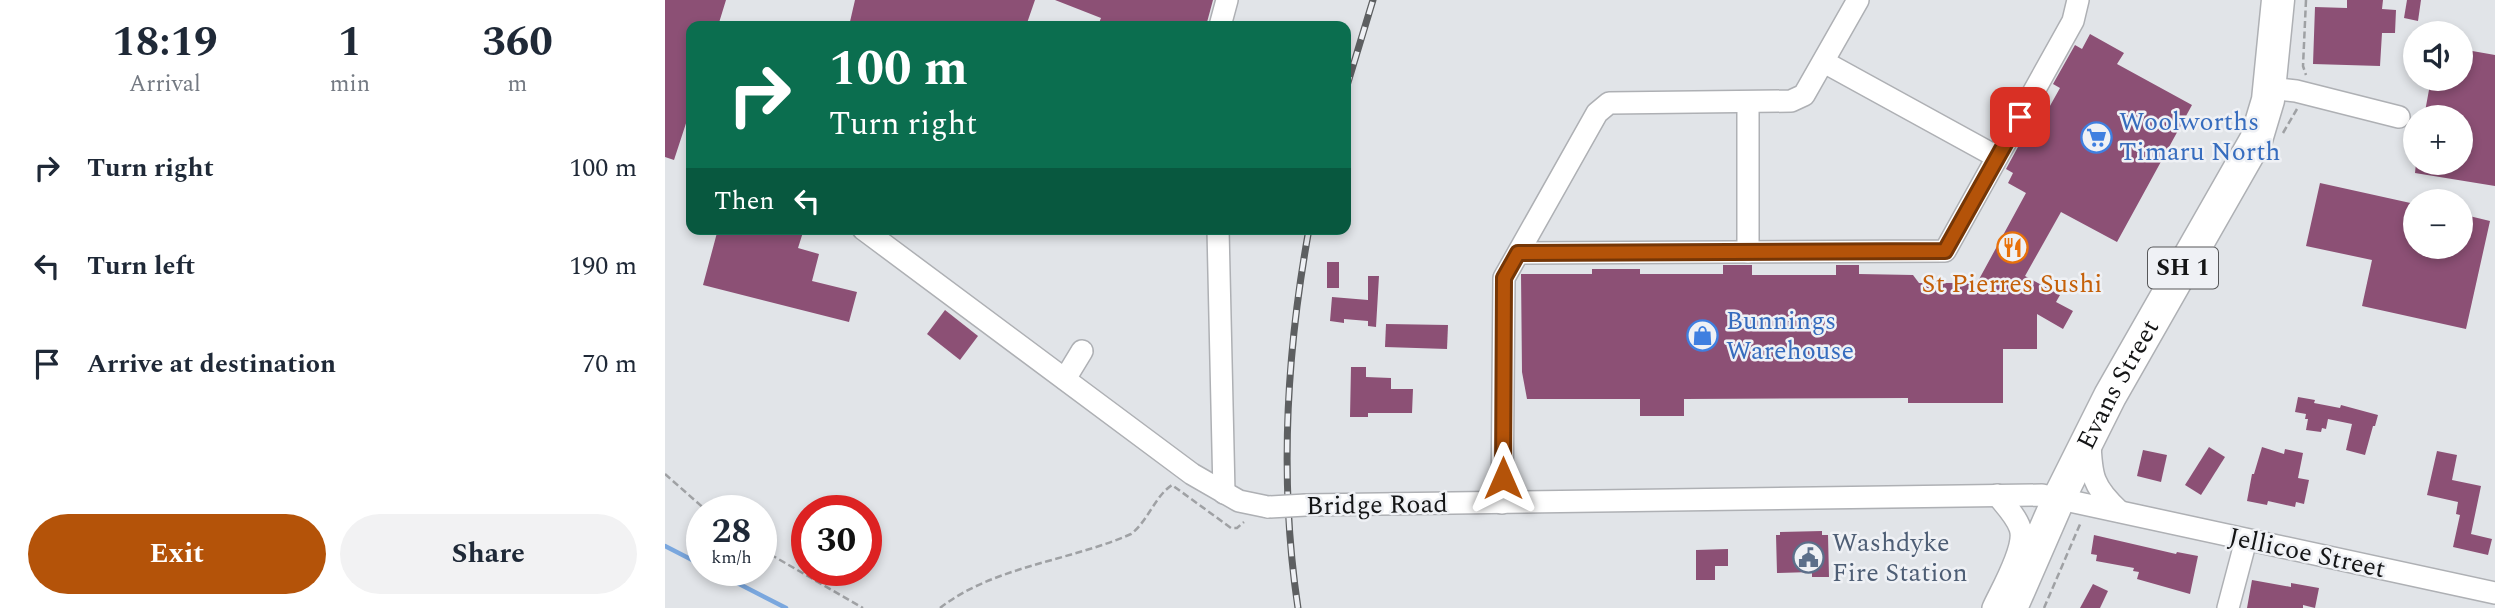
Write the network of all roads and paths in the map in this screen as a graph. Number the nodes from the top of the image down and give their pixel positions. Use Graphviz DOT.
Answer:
graph roads {
  1 [pos="1227,0"];
  2 [pos="1858,0"];
  3 [pos="2078,0"];
  4 [pos="2278,0"];
  5 [pos="2306,0"];
  6 [pos="1221,21"];
  7 [pos="1824,62"];
  8 [pos="2313,78"];
  9 [pos="2270,88"];
  10 [pos="1748,102"];
  11 [pos="2399,117"];
  12 [pos="1997,157"];
  13 [pos="871,235"];
  14 [pos="1218,235"];
  15 [pos="1748,251"];
  16 [pos="1518,253"];
  17 [pos="1082,351"];
  18 [pos="1065,379"];
  19 [pos="2090,436"];
  20 [pos="665,474"];
  21 [pos="1224,493"];
  22 [pos="689,495"];
  23 [pos="1997,495"];
  24 [pos="1503,503"];
  25 [pos="2070,509"];
  26 [pos="2120,512"];
  27 [pos="1248,517"];
  28 [pos="2245,540"];
  29 [pos="777,558"];
  30 [pos="2495,593"];
  31 [pos="863,608"];
  32 [pos="940,608"];
  33 [pos="1993,608"];
  34 [pos="2011,608"];
  35 [pos="2044,608"];
  36 [pos="2228,608"];
  1 -- 6 [label="street"];
  2 -- 7 [label="street"];
  3 -- 12 [label="street"];
  4 -- 9 [label="highway, Evans Street / SH 1"];
  5 -- 8 [label="path"];
  7 -- 10 [label="street"];
  7 -- 12 [label="street"];
  9 -- 11 [label="street"];
  9 -- 19 [label="highway, Evans Street / SH 1"];
  10 -- 15 [label="street"];
  10 -- 16 [label="street"];
  12 -- 15 [label="street"];
  13 -- 18 [label="street, Bridge Road"];
  14 -- 21 [label="street"];
  15 -- 16 [label="street"];
  16 -- 24 [label="street"];
  17 -- 18 [label="street"];
  18 -- 21 [label="street, Bridge Road"];
  19 -- 25 [label="highway, Evans Street / SH 1"];
  19 -- 26 [label="street"];
  20 -- 22 [label="path"];
  21 -- 24 [label="street, Bridge Road, bridge"];
  23 -- 24 [label="street, Bridge Road"];
  23 -- 25 [label="street, Bridge Road"];
  23 -- 33 [label="street"];
  25 -- 26 [label="street, Jellicoe Street"];
  25 -- 34 [label="highway, SH 1"];
  25 -- 35 [label="path"];
  26 -- 28 [label="street, Jellicoe Street"];
  27 -- 32 [label="path"];
  28 -- 30 [label="street, Jellicoe Street"];
  28 -- 36 [label="street"];
  29 -- 31 [label="path"];
}
